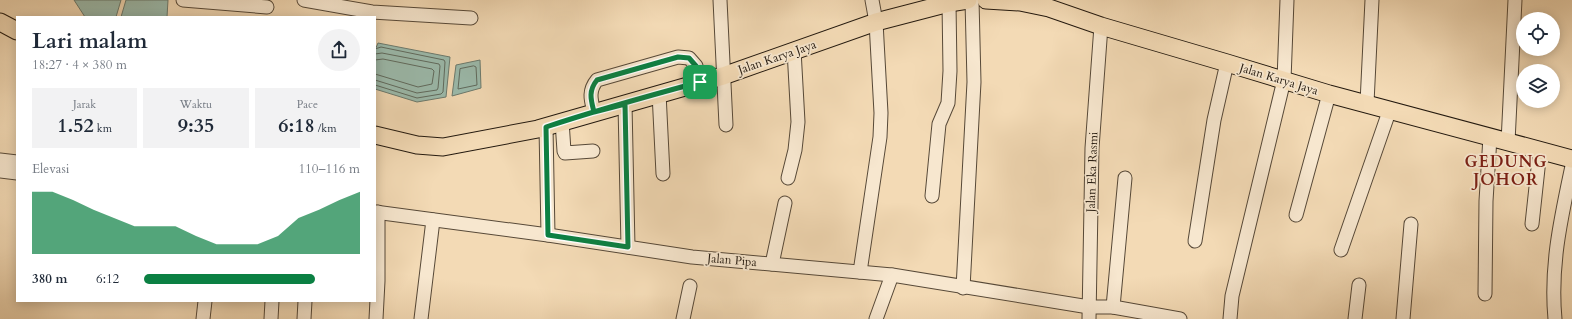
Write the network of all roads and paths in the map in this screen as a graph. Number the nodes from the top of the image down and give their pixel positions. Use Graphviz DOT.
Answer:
graph roads {
  1 [pos="183,0"];
  2 [pos="304,0"];
  3 [pos="720,0"];
  4 [pos="872,0"];
  5 [pos="968,0"];
  6 [pos="972,0"];
  7 [pos="986,0"];
  8 [pos="1287,0"];
  9 [pos="1372,0"];
  10 [pos="1515,0"];
  11 [pos="949,3"];
  12 [pos="267,8"];
  13 [pos="471,18"];
  14 [pos="0,22"];
  15 [pos="876,22"];
  16 [pos="1100,26"];
  17 [pos="16,30"];
  18 [pos="794,50"];
  19 [pos="1227,62"];
  20 [pos="723,76"];
  21 [pos="1284,80"];
  22 [pos="700,82"];
  23 [pos="659,93"];
  24 [pos="1329,94"];
  25 [pos="1367,103"];
  26 [pos="625,104"];
  27 [pos="1390,109"];
  28 [pos="594,112"];
  29 [pos="562,121"];
  30 [pos="726,125"];
  31 [pos="546,127"];
  32 [pos="376,135"];
  33 [pos="1490,137"];
  34 [pos="1508,142"];
  35 [pos="1540,150"];
  36 [pos="593,151"];
  37 [pos="1572,158"];
  38 [pos="0,160"];
  39 [pos="16,162"];
  40 [pos="1572,166"];
  41 [pos="0,171"];
  42 [pos="16,173"];
  43 [pos="664,174"];
  44 [pos="788,178"];
  45 [pos="1125,178"];
  46 [pos="932,196"];
  47 [pos="785,203"];
  48 [pos="377,212"];
  49 [pos="1296,214"];
  50 [pos="433,220"];
  51 [pos="1410,224"];
  52 [pos="1532,224"];
  53 [pos="548,235"];
  54 [pos="1195,241"];
  55 [pos="628,247"];
  56 [pos="1341,250"];
  57 [pos="772,264"];
  58 [pos="860,272"];
  59 [pos="892,275"];
  60 [pos="1359,285"];
  61 [pos="690,286"];
  62 [pos="963,288"];
  63 [pos="1485,294"];
  64 [pos="205,302"];
  65 [pos="272,302"];
  66 [pos="305,302"];
  67 [pos="1113,307"];
  68 [pos="1089,313"];
  69 [pos="203,319"];
  70 [pos="271,319"];
  71 [pos="304,319"];
  72 [pos="376,319"];
  73 [pos="421,319"];
  74 [pos="683,319"];
  75 [pos="876,319"];
  76 [pos="1180,319"];
  77 [pos="1230,319"];
  78 [pos="1355,319"];
  79 [pos="1403,319"];
  80 [pos="1555,319"];
  1 -- 12 [label="street"];
  2 -- 13 [label="street"];
  3 -- 20 [label="street"];
  4 -- 15 [label="street"];
  5 -- 11 [label="main road, Jalan Karya Jaya"];
  6 -- 62 [label="street"];
  7 -- 16 [label="main road, Jalan Karya Jaya"];
  8 -- 21 [label="street"];
  9 -- 25 [label="street"];
  10 -- 34 [label="street"];
  11 -- 15 [label="main road, Jalan Karya Jaya"];
  11 -- 46 [label="street"];
  14 -- 17 [label="main road"];
  15 -- 18 [label="main road, Jalan Karya Jaya"];
  15 -- 58 [label="street"];
  16 -- 19 [label="main road, Jalan Karya Jaya"];
  16 -- 68 [label="street, Jalan Eka Rasmi"];
  18 -- 20 [label="main road, Jalan Karya Jaya"];
  18 -- 44 [label="street"];
  19 -- 21 [label="main road, Jalan Karya Jaya"];
  19 -- 54 [label="street"];
  20 -- 22 [label="main road, Jalan Karya Jaya"];
  20 -- 30 [label="street"];
  21 -- 24 [label="main road, Jalan Karya Jaya"];
  21 -- 77 [label="street"];
  22 -- 23 [label="main road, Jalan Karya Jaya"];
  22 -- 28 [label="street"];
  23 -- 26 [label="main road, Jalan Karya Jaya"];
  23 -- 43 [label="street"];
  24 -- 25 [label="main road, Jalan Karya Jaya"];
  24 -- 49 [label="street"];
  25 -- 27 [label="main road, Jalan Karya Jaya"];
  26 -- 28 [label="main road, Jalan Karya Jaya"];
  26 -- 55 [label="street"];
  27 -- 33 [label="main road, Jalan Karya Jaya"];
  27 -- 56 [label="street"];
  28 -- 29 [label="main road, Jalan Karya Jaya"];
  29 -- 31 [label="main road, Jalan Karya Jaya"];
  29 -- 36 [label="street"];
  31 -- 32 [label="main road, Jalan Karya Jaya"];
  31 -- 53 [label="street"];
  33 -- 34 [label="main road, Jalan Karya Jaya"];
  33 -- 63 [label="street"];
  34 -- 35 [label="main road, Jalan Karya Jaya"];
  35 -- 37 [label="main road, Jalan Karya Jaya"];
  35 -- 52 [label="street"];
  38 -- 39 [label="street"];
  40 -- 80 [label="street"];
  41 -- 42 [label="street"];
  45 -- 67 [label="street"];
  47 -- 57 [label="street"];
  48 -- 50 [label="street, Jalan Pipa"];
  48 -- 72 [label="street"];
  50 -- 53 [label="street, Jalan Pipa"];
  50 -- 73 [label="street"];
  51 -- 79 [label="street"];
  53 -- 55 [label="street, Jalan Pipa"];
  55 -- 57 [label="street, Jalan Pipa"];
  57 -- 58 [label="street, Jalan Pipa"];
  58 -- 59 [label="street, Jalan Pipa"];
  59 -- 62 [label="street, Jalan Pipa"];
  59 -- 75 [label="street"];
  60 -- 78 [label="street"];
  61 -- 74 [label="street"];
  62 -- 68 [label="street, Jalan Pipa"];
  64 -- 69 [label="street"];
  65 -- 70 [label="street"];
  66 -- 71 [label="street"];
  67 -- 68 [label="street, Jalan Pipa"];
  67 -- 76 [label="street, Jalan Pipa"];
}
